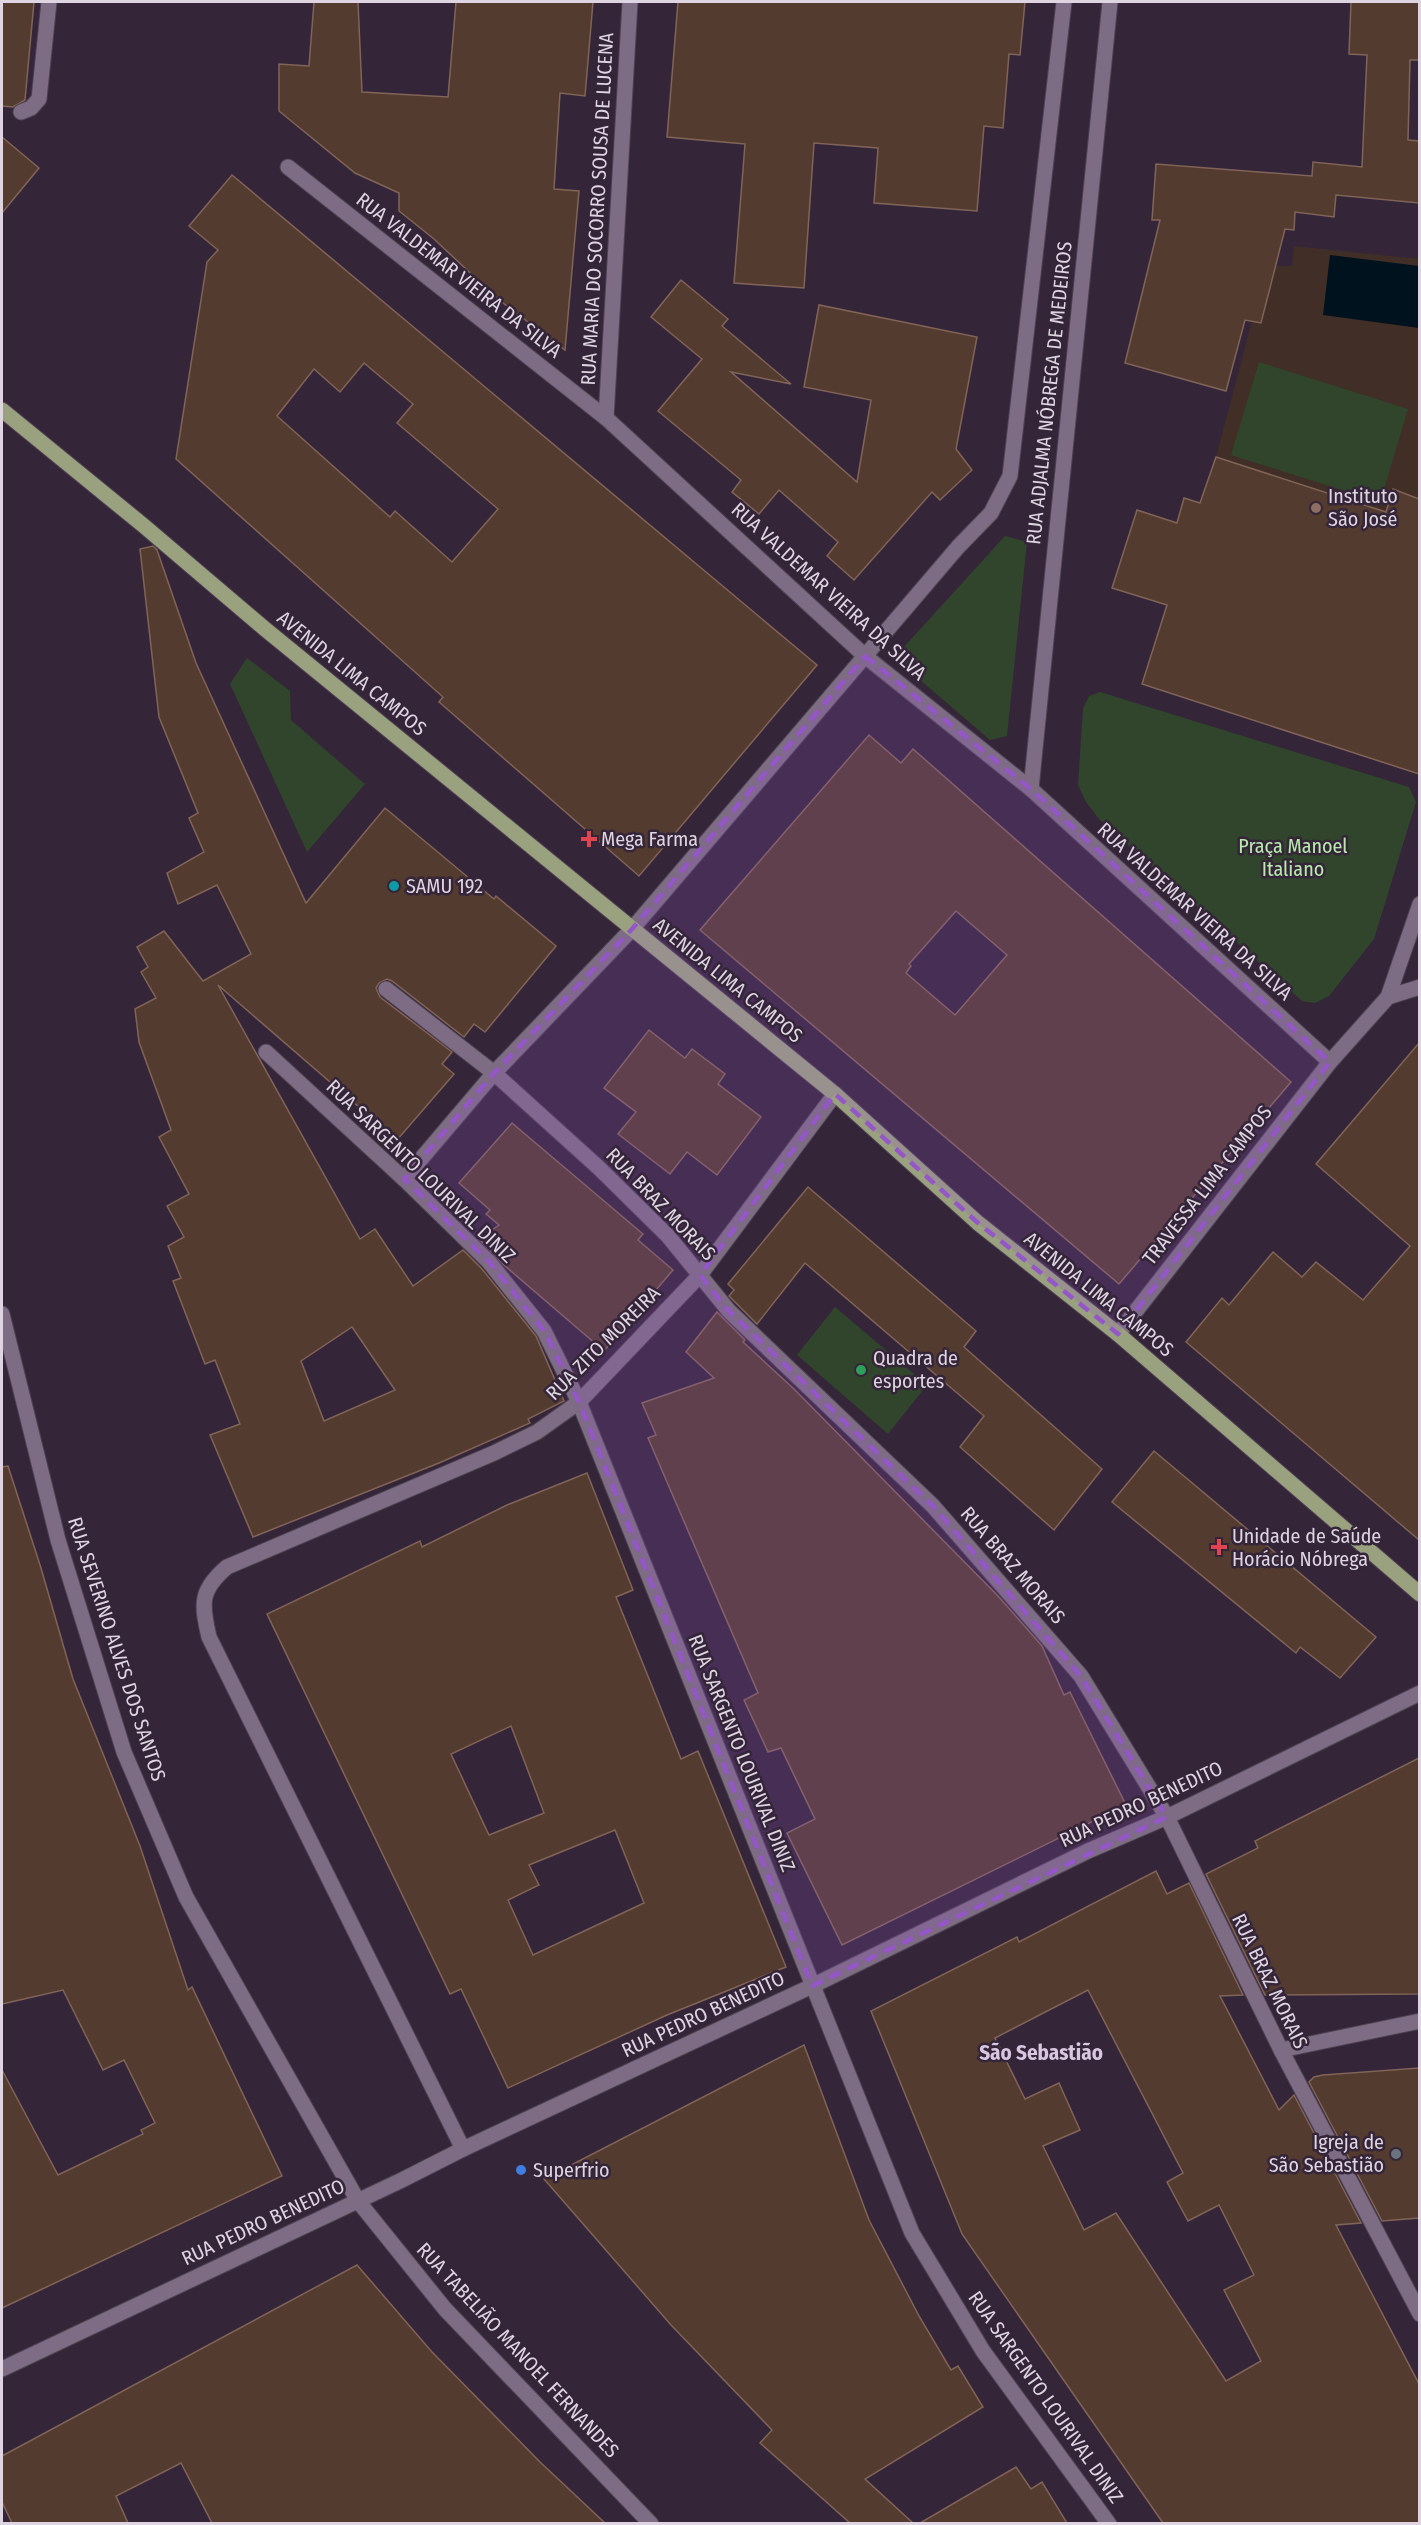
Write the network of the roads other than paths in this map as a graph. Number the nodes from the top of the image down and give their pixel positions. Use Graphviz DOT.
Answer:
graph roads {
  1 [pos="49,2"];
  2 [pos="630,2"];
  3 [pos="1064,2"];
  4 [pos="1110,2"];
  5 [pos="21,112"];
  6 [pos="288,167"];
  7 [pos="2,410"];
  8 [pos="606,418"];
  9 [pos="866,656"];
  10 [pos="1031,789"];
  11 [pos="1419,904"];
  12 [pos="632,929"];
  13 [pos="1419,987"];
  14 [pos="386,989"];
  15 [pos="1388,997"];
  16 [pos="266,1052"];
  17 [pos="1330,1062"];
  18 [pos="494,1073"];
  19 [pos="835,1094"];
  20 [pos="404,1179"];
  21 [pos="700,1275"];
  22 [pos="2,1314"];
  23 [pos="1118,1334"];
  24 [pos="579,1402"];
  25 [pos="1419,1594"];
  26 [pos="1419,1693"];
  27 [pos="1167,1817"];
  28 [pos="812,1986"];
  29 [pos="1419,2021"];
  30 [pos="1281,2050"];
  31 [pos="463,2149"];
  32 [pos="357,2201"];
  33 [pos="1419,2314"];
  34 [pos="2,2369"];
  35 [pos="651,2523"];
  36 [pos="1110,2523"];
  1 -- 5 [label="street"];
  2 -- 8 [label="street, RUA MARIA DO SOCORRO SOUSA DE LUCENA"];
  3 -- 9 [label="street, RUA ADJALMA NÓBREGA DE MEDEIROS"];
  4 -- 10 [label="street, RUA ADJALMA NÓBREGA DE MEDEIROS"];
  6 -- 8 [label="street, RUA VALDEMAR VIEIRA DA SILVA"];
  7 -- 12 [label="main road, AVENIDA LIMA CAMPOS"];
  8 -- 9 [label="street, RUA VALDEMAR VIEIRA DA SILVA"];
  9 -- 10 [label="street, RUA VALDEMAR VIEIRA DA SILVA"];
  9 -- 12 [label="street, RUA ADJALMA NÓBREGA DE MEDEIROS"];
  10 -- 17 [label="street, RUA VALDEMAR VIEIRA DA SILVA"];
  11 -- 15 [label="street"];
  12 -- 18 [label="street, RUA ADJALMA NÓBREGA DE MEDEIROS"];
  12 -- 19 [label="main road, AVENIDA LIMA CAMPOS"];
  13 -- 15 [label="street"];
  14 -- 18 [label="street, RUA BRAZ MORAIS"];
  15 -- 17 [label="street, TRAVESSA LIMA CAMPOS"];
  16 -- 20 [label="street, RUA SARGENTO LOURIVAL DINIZ"];
  17 -- 23 [label="street, TRAVESSA LIMA CAMPOS"];
  18 -- 20 [label="street, RUA ADJALMA NÓBREGA DE MEDEIROS"];
  18 -- 21 [label="street, RUA BRAZ MORAIS"];
  19 -- 21 [label="street, RUA ZITO MOREIRA"];
  19 -- 23 [label="main road, AVENIDA LIMA CAMPOS"];
  20 -- 24 [label="street, RUA SARGENTO LOURIVAL DINIZ"];
  21 -- 24 [label="street, RUA ZITO MOREIRA"];
  21 -- 27 [label="street, RUA BRAZ MORAIS"];
  22 -- 32 [label="street, RUA SEVERINO ALVES DOS SANTOS"];
  23 -- 25 [label="main road, AVENIDA LIMA CAMPOS"];
  24 -- 28 [label="street, RUA SARGENTO LOURIVAL DINIZ"];
  24 -- 31 [label="street, RUA ZITO MOREIRA"];
  26 -- 27 [label="street, RUA PEDRO BENEDITO"];
  27 -- 28 [label="street, RUA PEDRO BENEDITO"];
  27 -- 30 [label="street, RUA BRAZ MORAIS"];
  28 -- 31 [label="street, RUA PEDRO BENEDITO"];
  28 -- 36 [label="street, RUA SARGENTO LOURIVAL DINIZ"];
  29 -- 30 [label="street"];
  30 -- 33 [label="street, RUA BRAZ MORAIS"];
  31 -- 32 [label="street, RUA PEDRO BENEDITO"];
  32 -- 34 [label="street, RUA PEDRO BENEDITO"];
  32 -- 35 [label="street, RUA TABELIÃO MANOEL FERNANDES"];
}
